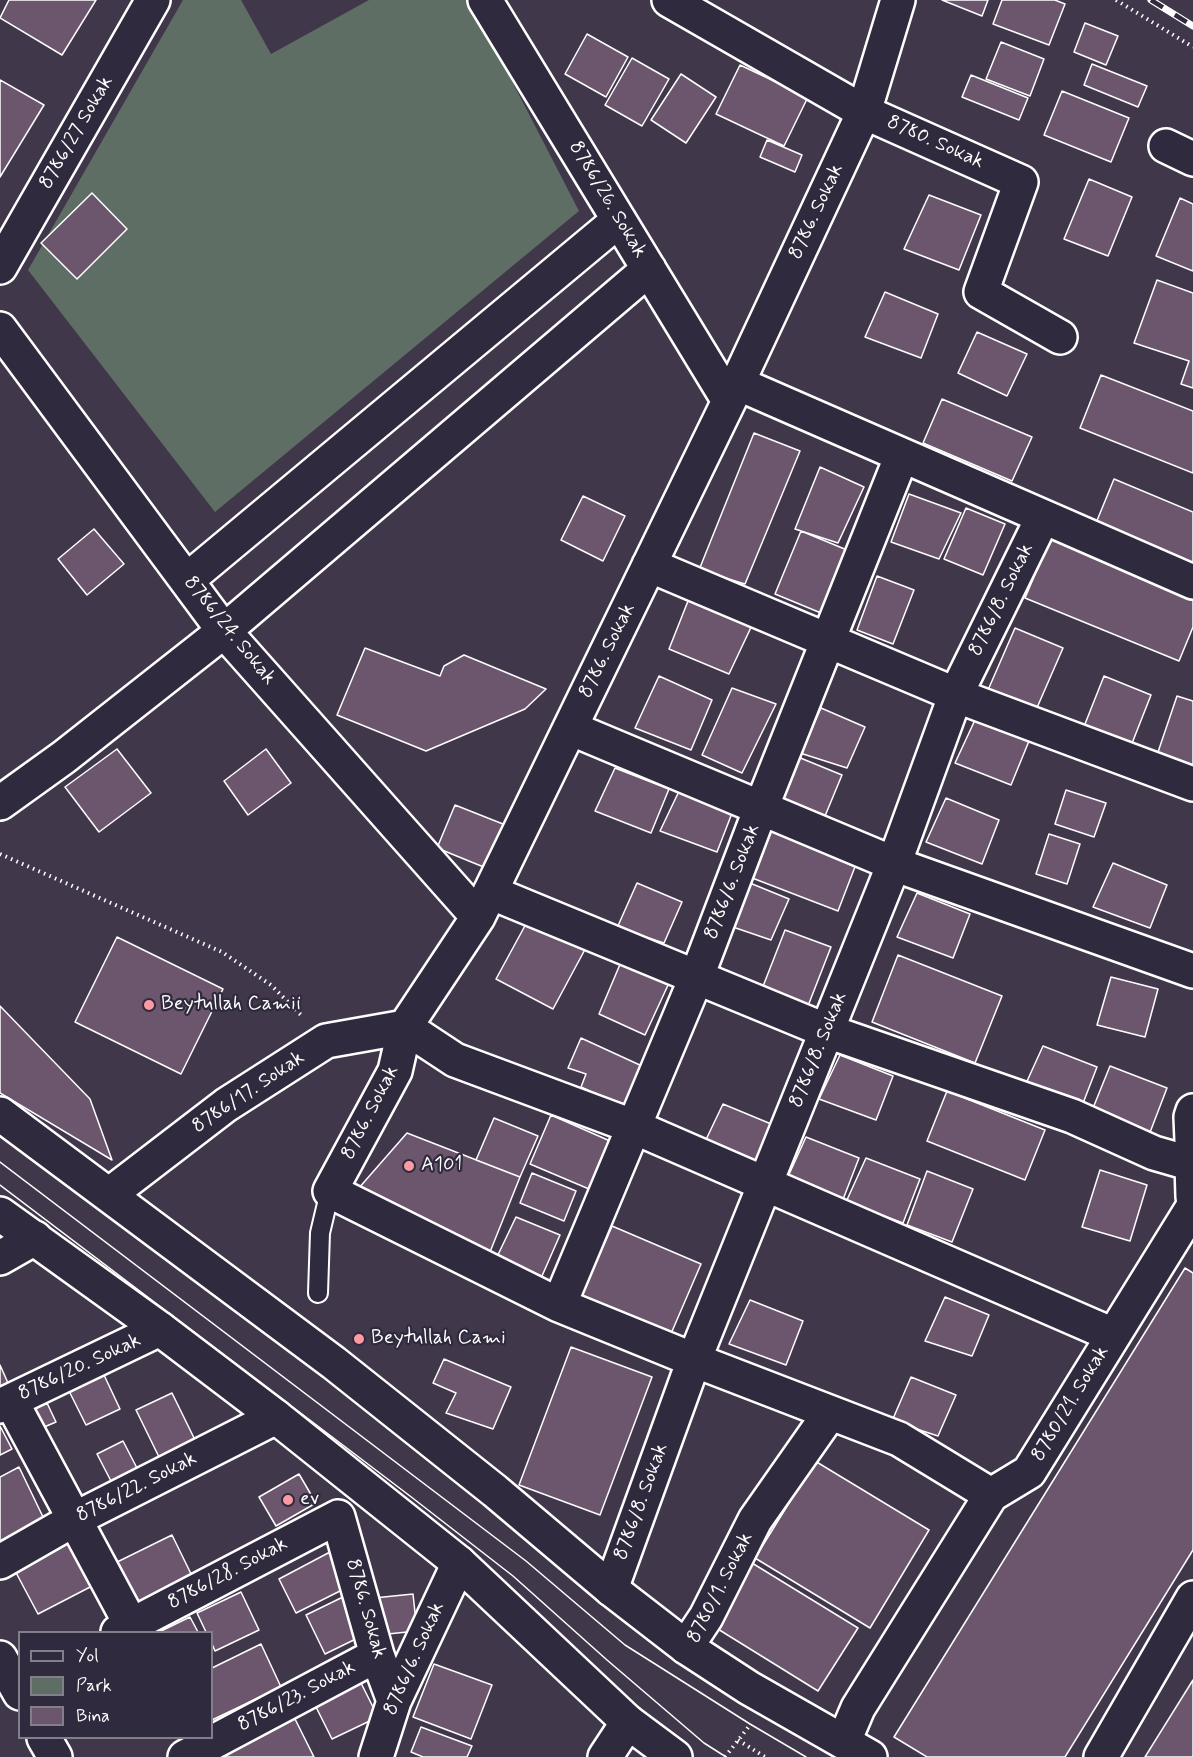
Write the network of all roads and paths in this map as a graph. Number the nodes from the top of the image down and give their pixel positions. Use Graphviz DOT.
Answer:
graph roads {
  1 [pos="153,0"];
  2 [pos="485,0"];
  3 [pos="669,0"];
  4 [pos="898,0"];
  5 [pos="1116,0"];
  6 [pos="1193,47"];
  7 [pos="864,112"];
  8 [pos="620,220"];
  9 [pos="0,267"];
  10 [pos="649,269"];
  11 [pos="0,330"];
  12 [pos="1060,338"];
  13 [pos="733,392"];
  14 [pos="902,455"];
  15 [pos="1043,517"];
  16 [pos="649,565"];
  17 [pos="187,580"];
  18 [pos="1193,582"];
  19 [pos="224,631"];
  20 [pos="828,640"];
  21 [pos="956,694"];
  22 [pos="570,728"];
  23 [pos="1193,784"];
  24 [pos="0,803"];
  25 [pos="761,808"];
  26 [pos="0,854"];
  27 [pos="894,864"];
  28 [pos="484,905"];
  29 [pos="1193,971"];
  30 [pos="697,976"];
  31 [pos="405,1027"];
  32 [pos="827,1031"];
  33 [pos="326,1041"];
  34 [pos="1193,1111"];
  35 [pos="0,1114"];
  36 [pos="632,1126"];
  37 [pos="1192,1164"];
  38 [pos="765,1184"];
  39 [pos="330,1191"];
  40 [pos="110,1194"];
  41 [pos="1193,1197"];
  42 [pos="1193,1207"];
  43 [pos="0,1214"];
  44 [pos="35,1238"];
  45 [pos="0,1258"];
  46 [pos="318,1293"];
  47 [pos="559,1305"];
  48 [pos="160,1329"];
  49 [pos="1113,1335"];
  50 [pos="694,1360"];
  51 [pos="5,1403"];
  52 [pos="830,1413"];
  53 [pos="276,1417"];
  54 [pos="991,1495"];
  55 [pos="338,1517"];
  56 [pos="75,1519"];
  57 [pos="0,1562"];
  58 [pos="459,1563"];
  59 [pos="610,1589"];
  60 [pos="1193,1598"];
  61 [pos="128,1630"];
  62 [pos="686,1647"];
  63 [pos="377,1655"];
  64 [pos="0,1658"];
  65 [pos="14,1694"];
  66 [pos="394,1701"];
  67 [pos="628,1722"];
  68 [pos="45,1739"];
  69 [pos="738,1740"];
  70 [pos="857,1749"];
  71 [pos="194,1750"];
  72 [pos="55,1757"];
  73 [pos="376,1757"];
  74 [pos="605,1757"];
  75 [pos="675,1757"];
  76 [pos="765,1757"];
  77 [pos="1101,1757"];
  1 -- 9 [label="street, 8786/27 Sokak"];
  2 -- 8 [label="street, 8786/26. Sokak"];
  3 -- 7 [label="street, 8780. Sokak"];
  4 -- 7 [label="street, 8786. Sokak"];
  5 -- 6 [label="path"];
  7 -- 12 [label="street, 8780. Sokak"];
  7 -- 13 [label="street, 8786. Sokak"];
  8 -- 10 [label="street, 8786/26. Sokak"];
  8 -- 17 [label="street"];
  10 -- 13 [label="street, 8786/26. Sokak"];
  10 -- 19 [label="street"];
  11 -- 17 [label="street, 8786/24. Sokak"];
  13 -- 14 [label="street"];
  13 -- 16 [label="street, 8786. Sokak"];
  14 -- 15 [label="street"];
  14 -- 20 [label="street, 8786/6. Sokak"];
  15 -- 18 [label="street"];
  15 -- 21 [label="street, 8786/8. Sokak"];
  16 -- 20 [label="street"];
  16 -- 22 [label="street, 8786. Sokak"];
  17 -- 19 [label="street, 8786/24. Sokak"];
  19 -- 24 [label="street"];
  19 -- 28 [label="street, 8786/24. Sokak"];
  20 -- 21 [label="street"];
  20 -- 25 [label="street, 8786/6. Sokak"];
  21 -- 23 [label="street"];
  21 -- 27 [label="street, 8786/8. Sokak"];
  22 -- 25 [label="street"];
  22 -- 28 [label="street, 8786. Sokak"];
  25 -- 27 [label="street"];
  25 -- 30 [label="street, 8786/6. Sokak"];
  26 -- 33 [label="path"];
  27 -- 29 [label="street"];
  27 -- 32 [label="street, 8786/8. Sokak"];
  28 -- 30 [label="street"];
  28 -- 31 [label="street, 8786. Sokak"];
  30 -- 32 [label="street"];
  30 -- 36 [label="street, 8786/6. Sokak"];
  31 -- 33 [label="street, 8786/17. Sokak"];
  31 -- 36 [label="street"];
  31 -- 39 [label="street, 8786. Sokak"];
  32 -- 37 [label="street"];
  32 -- 38 [label="street, 8786/8. Sokak"];
  33 -- 40 [label="street, 8786/17. Sokak"];
  34 -- 37 [label="street"];
  35 -- 40 [label="street"];
  36 -- 38 [label="street"];
  36 -- 47 [label="street, 8786/6. Sokak"];
  37 -- 41 [label="street"];
  38 -- 49 [label="street"];
  38 -- 50 [label="street, 8786/8. Sokak"];
  39 -- 46 [label="lane, 8786. Sokak"];
  39 -- 47 [label="street"];
  40 -- 59 [label="street"];
  42 -- 49 [label="street, 8780/21. Sokak"];
  43 -- 44 [label="street"];
  44 -- 45 [label="street"];
  44 -- 48 [label="street"];
  47 -- 50 [label="street"];
  48 -- 51 [label="street, 8786/20. Sokak"];
  48 -- 53 [label="street"];
  49 -- 54 [label="street, 8780/21. Sokak"];
  50 -- 52 [label="street"];
  50 -- 59 [label="street, 8786/8. Sokak"];
  51 -- 56 [label="street"];
  52 -- 54 [label="street"];
  52 -- 62 [label="street, 8780/1. Sokak"];
  53 -- 56 [label="street, 8786/22. Sokak"];
  53 -- 58 [label="street"];
  54 -- 70 [label="street, 8780/21. Sokak"];
  55 -- 61 [label="street, 8786/28. Sokak"];
  55 -- 63 [label="street, 8786. Sokak"];
  56 -- 57 [label="street, 8786/22. Sokak"];
  56 -- 61 [label="street"];
  58 -- 66 [label="street, 8786/6. Sokak"];
  58 -- 67 [label="street"];
  59 -- 62 [label="street"];
  60 -- 77 [label="street"];
  62 -- 70 [label="street, 8780/1. Sokak"];
  63 -- 66 [label="street, 8786. Sokak"];
  63 -- 71 [label="street, 8786/23. Sokak"];
  64 -- 65 [label="street"];
  66 -- 73 [label="street, 8786/6. Sokak"];
  67 -- 74 [label="street"];
  67 -- 75 [label="street"];
  68 -- 72 [label="street"];
  69 -- 76 [label="path"];
}
